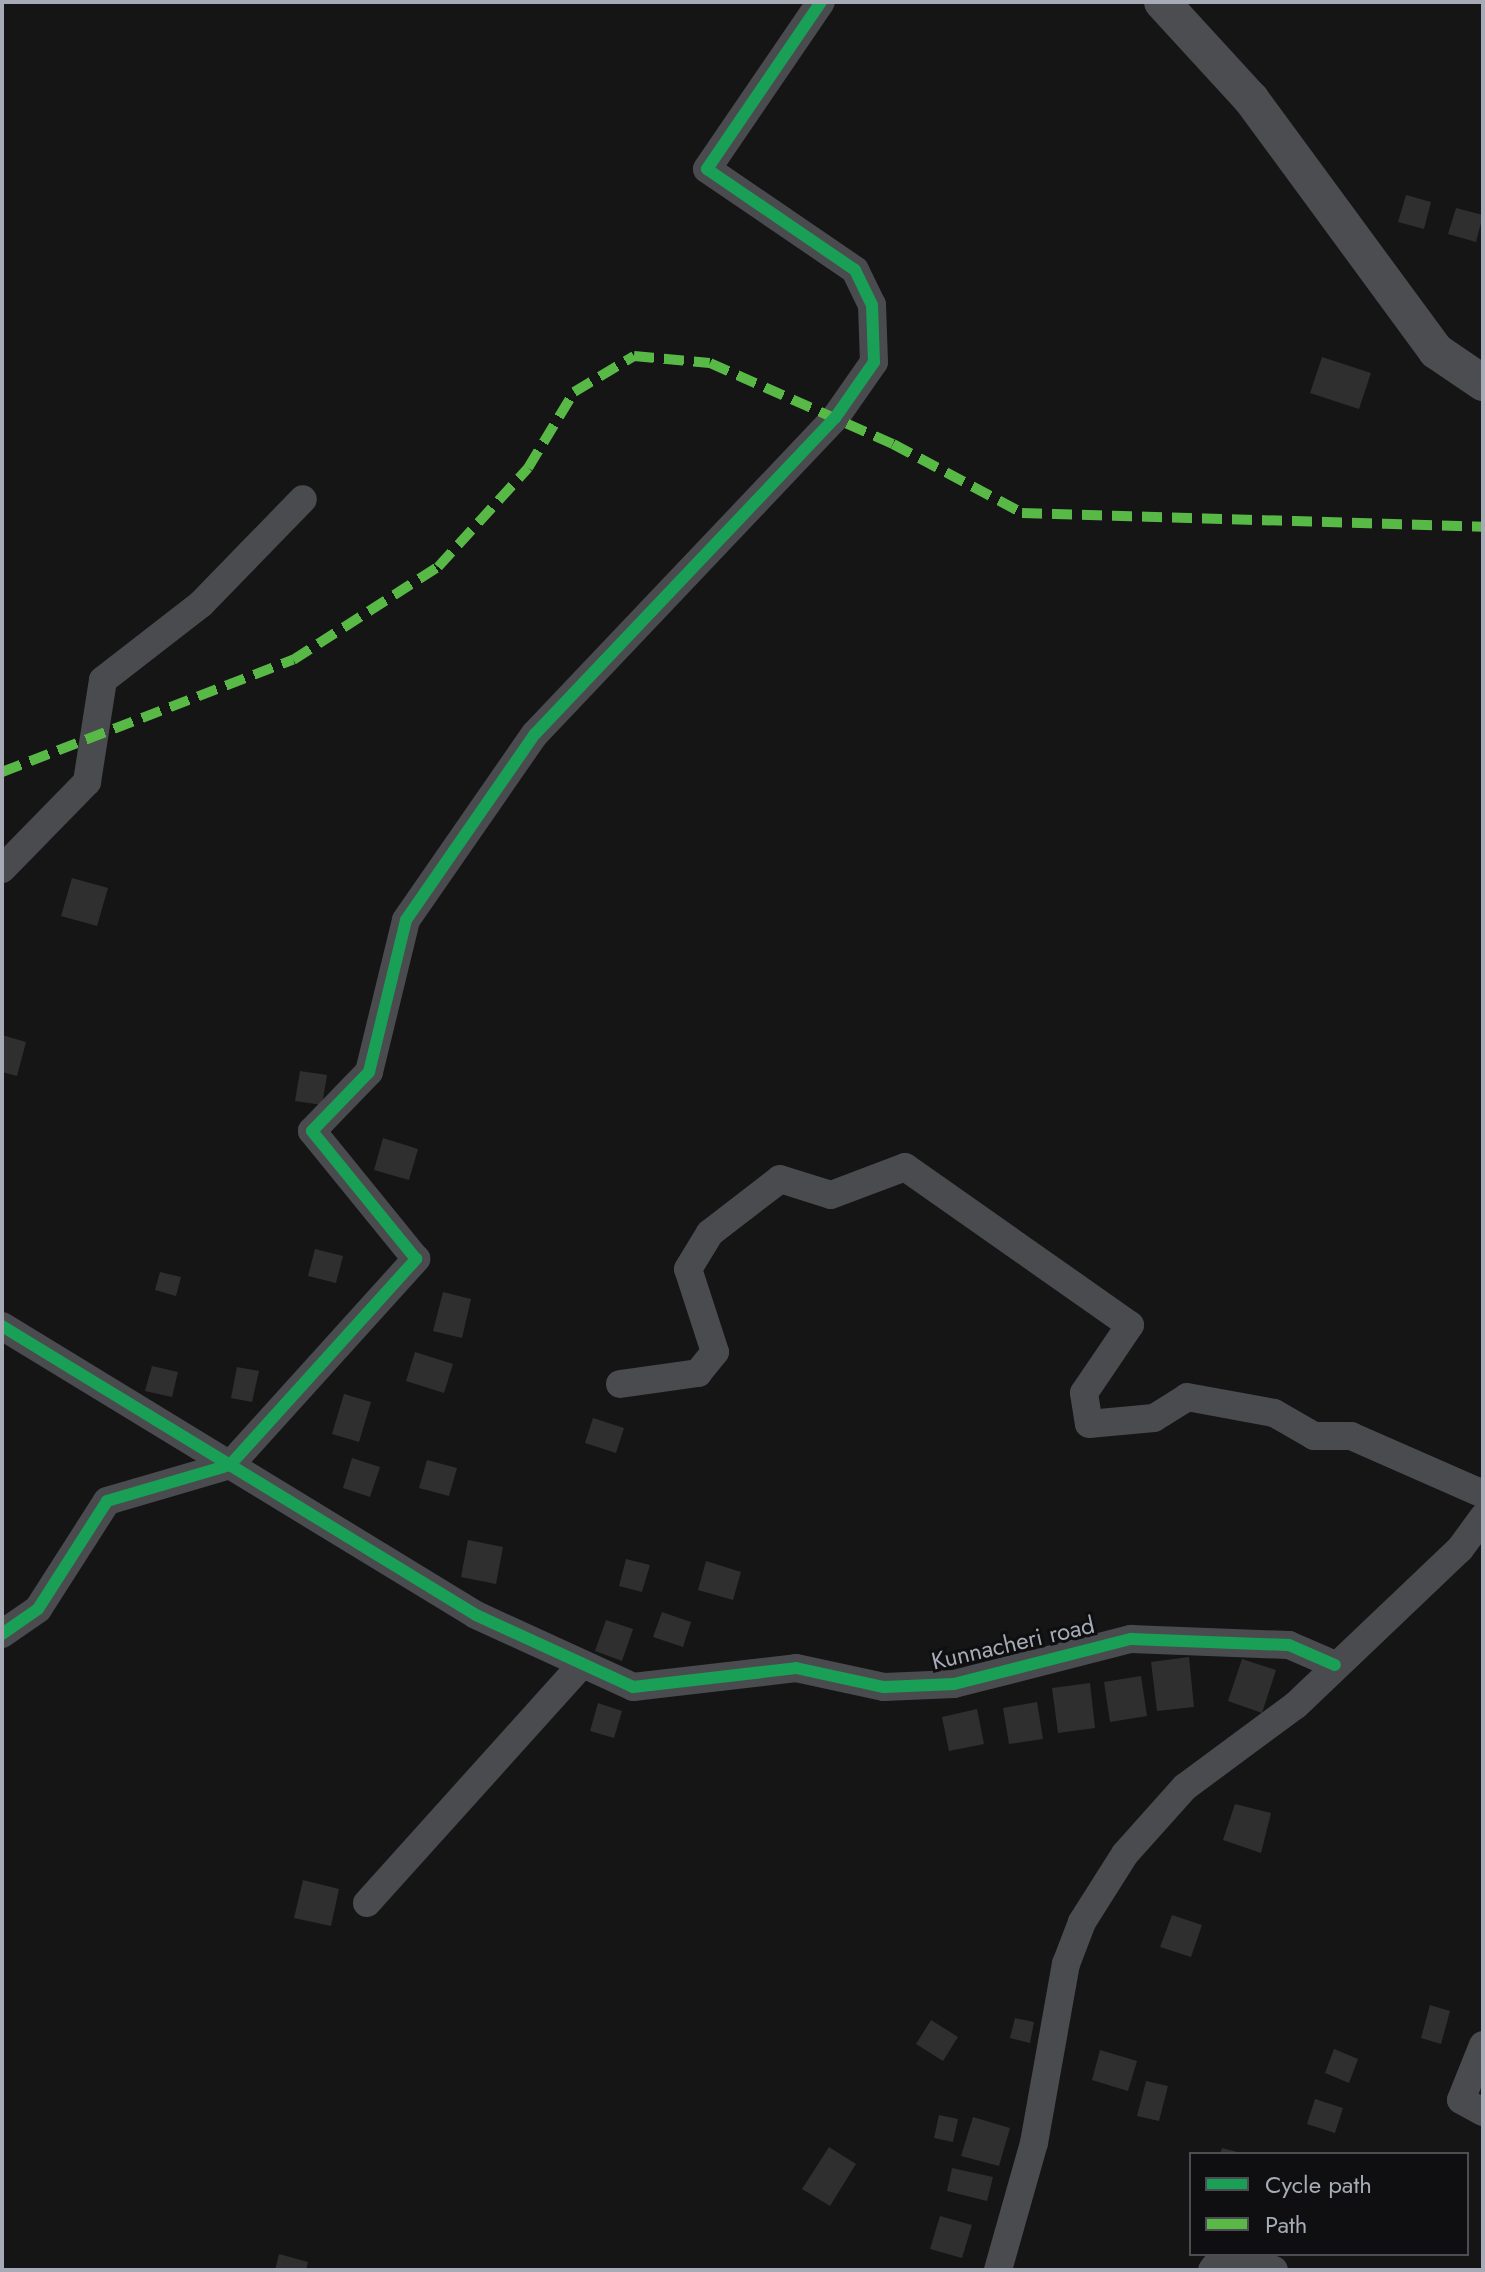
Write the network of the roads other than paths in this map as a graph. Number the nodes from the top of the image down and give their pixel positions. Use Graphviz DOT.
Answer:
graph roads {
  1 [pos="821,2"];
  2 [pos="1162,2"];
  3 [pos="1483,383"];
  4 [pos="303,499"];
  5 [pos="2,869"];
  6 [pos="2,1326"];
  7 [pos="620,1384"];
  8 [pos="230,1465"];
  9 [pos="1483,1494"];
  10 [pos="1483,1517"];
  11 [pos="2,1634"];
  12 [pos="581,1665"];
  13 [pos="1335,1665"];
  14 [pos="367,1903"];
  15 [pos="1483,2045"];
  16 [pos="1483,2112"];
  17 [pos="1239,2256"];
  18 [pos="998,2270"];
  19 [pos="1274,2270"];
  1 -- 8 [label="street"];
  2 -- 3 [label="main road"];
  4 -- 5 [label="street"];
  6 -- 8 [label="street, Kunnacheri road"];
  7 -- 9 [label="street"];
  8 -- 11 [label="street"];
  8 -- 12 [label="street, Kunnacheri road"];
  10 -- 13 [label="street"];
  12 -- 13 [label="street, Kunnacheri road"];
  12 -- 14 [label="street"];
  13 -- 18 [label="street"];
  15 -- 16 [label="street"];
  17 -- 19 [label="street"];
}
